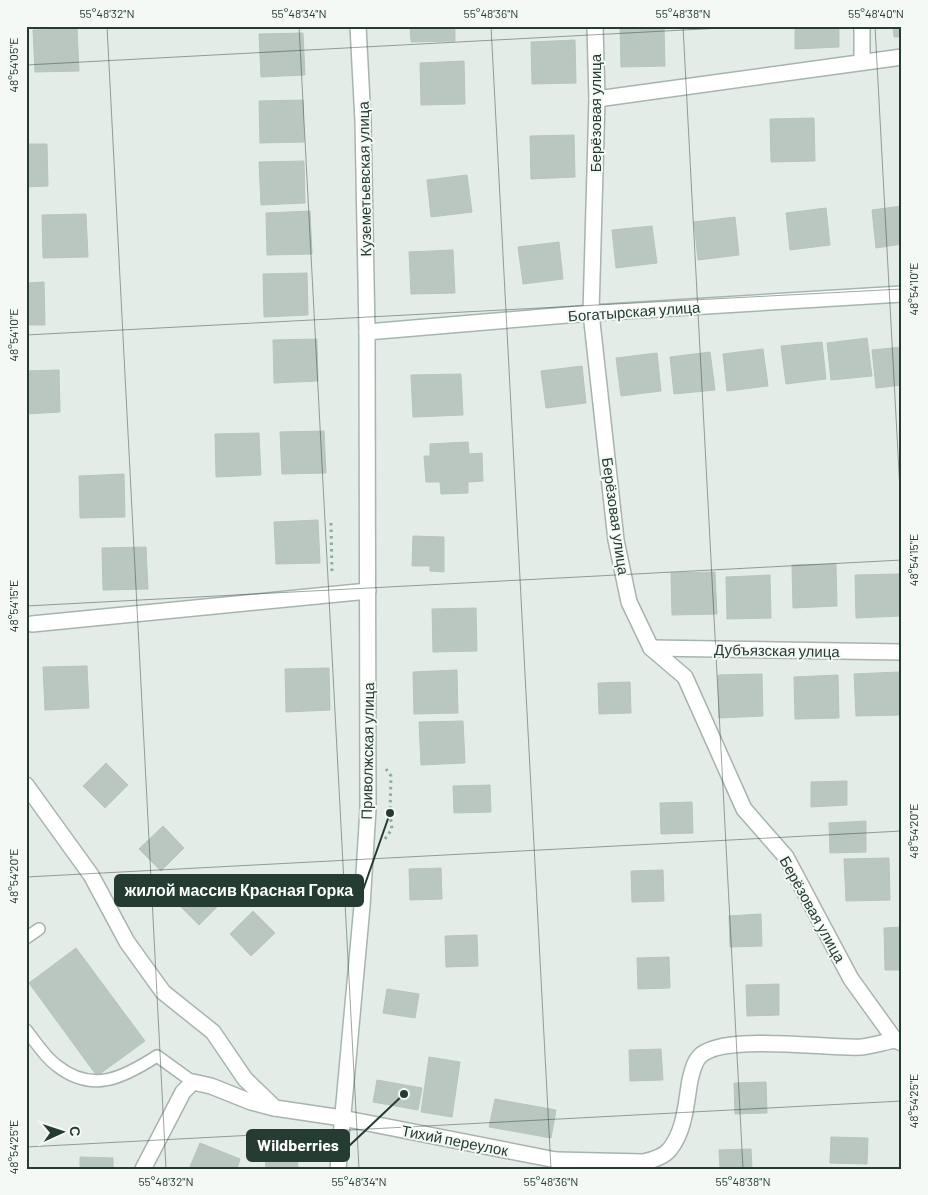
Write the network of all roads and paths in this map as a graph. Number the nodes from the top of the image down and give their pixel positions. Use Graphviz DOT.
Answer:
graph roads {
  1 [pos="358,26"];
  2 [pos="595,26"];
  3 [pos="862,26"];
  4 [pos="902,57"];
  5 [pos="862,61"];
  6 [pos="597,99"];
  7 [pos="902,294"];
  8 [pos="592,313"];
  9 [pos="367,332"];
  10 [pos="331,523"];
  11 [pos="332,573"];
  12 [pos="368,591"];
  13 [pos="28,626"];
  14 [pos="651,648"];
  15 [pos="902,652"];
  16 [pos="26,785"];
  17 [pos="39,930"];
  18 [pos="26,938"];
  19 [pos="26,1030"];
  20 [pos="898,1041"];
  21 [pos="193,1082"];
  22 [pos="275,1108"];
  23 [pos="342,1118"];
  24 [pos="560,1165"];
  25 [pos="143,1169"];
  26 [pos="338,1169"];
  1 -- 9 [label="street, Куземетьевская улица"];
  2 -- 6 [label="street, Берёзовая улица"];
  3 -- 5 [label="street"];
  4 -- 5 [label="street"];
  5 -- 6 [label="street"];
  6 -- 8 [label="street, Берёзовая улица"];
  7 -- 8 [label="street, Богатырская улица"];
  8 -- 9 [label="street, Богатырская улица"];
  8 -- 14 [label="street, Берёзовая улица"];
  9 -- 12 [label="street, Приволжская улица"];
  10 -- 11 [label="path"];
  12 -- 13 [label="street"];
  12 -- 23 [label="street, Приволжская улица"];
  14 -- 15 [label="street, Дубъязская улица"];
  14 -- 20 [label="street, Берёзовая улица"];
  16 -- 22 [label="street"];
  17 -- 18 [label="lane"];
  19 -- 21 [label="lane"];
  20 -- 24 [label="street, Тихий переулок"];
  21 -- 22 [label="street, Тихий переулок"];
  21 -- 25 [label="street"];
  22 -- 23 [label="street, Тихий переулок"];
  23 -- 24 [label="street, Тихий переулок"];
  23 -- 26 [label="street, Приволжская улица"];
}
